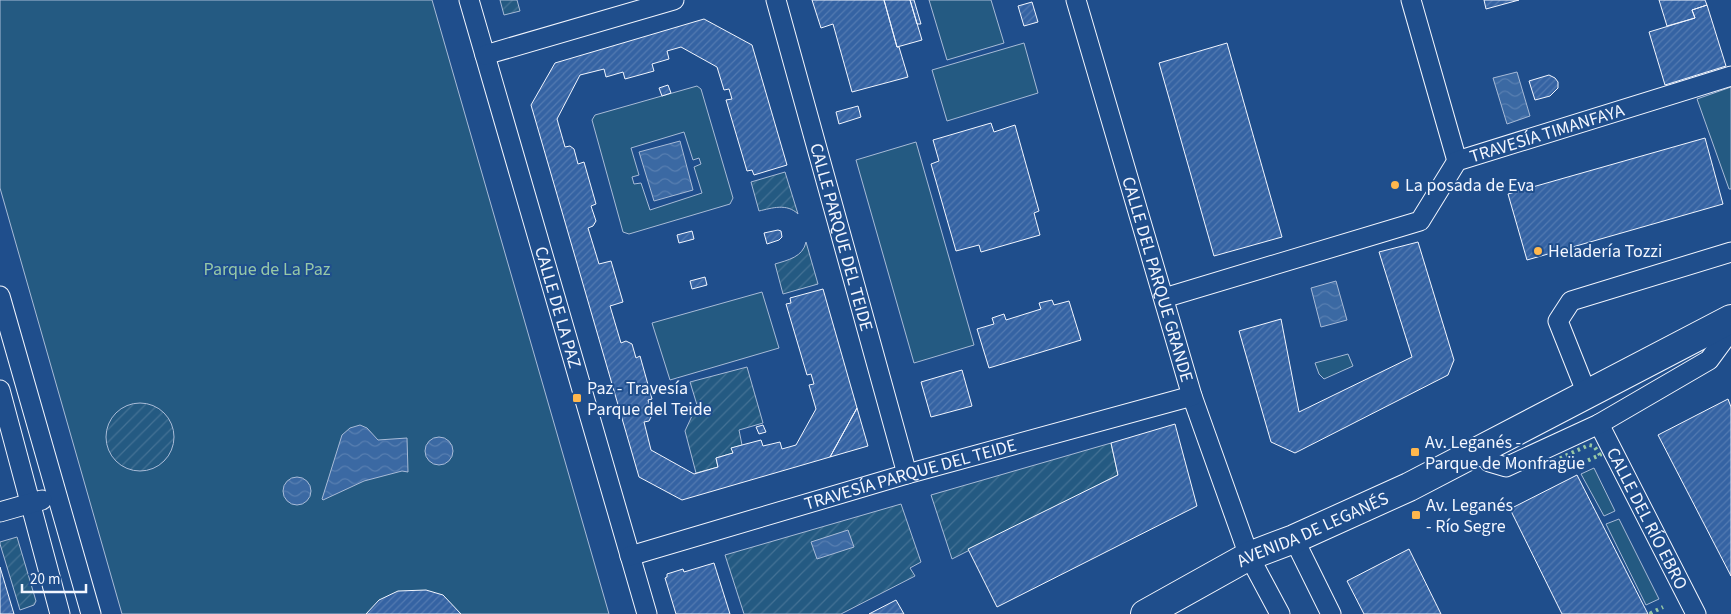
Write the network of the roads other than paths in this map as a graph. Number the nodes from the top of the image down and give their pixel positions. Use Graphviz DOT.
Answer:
graph roads {
  1 [pos="469,0"];
  2 [pos="674,0"];
  3 [pos="776,0"];
  4 [pos="1076,0"];
  5 [pos="1411,0"];
  6 [pos="484,55"];
  7 [pos="1731,76"];
  8 [pos="1457,161"];
  9 [pos="1731,252"];
  10 [pos="0,296"];
  11 [pos="1164,298"];
  12 [pos="1731,318"];
  13 [pos="1731,330"];
  14 [pos="0,390"];
  15 [pos="1587,394"];
  16 [pos="1192,396"];
  17 [pos="1599,424"];
  18 [pos="1482,449"];
  19 [pos="907,474"];
  20 [pos="57,497"];
  21 [pos="31,503"];
  22 [pos="0,512"];
  23 [pos="1294,538"];
  24 [pos="630,556"];
  25 [pos="1249,556"];
  26 [pos="87,613"];
  27 [pos="60,614"];
  28 [pos="648,614"];
  29 [pos="1145,614"];
  30 [pos="1280,614"];
  31 [pos="1331,614"];
  32 [pos="1696,614"];
  1 -- 6 [label="street, CALLE DE LA PAZ"];
  2 -- 6 [label="street"];
  3 -- 19 [label="street, CALLE PARQUE DEL TEIDE"];
  4 -- 11 [label="street, CALLE DEL PARQUE GRANDE"];
  5 -- 8 [label="street"];
  6 -- 24 [label="street, CALLE DE LA PAZ"];
  7 -- 8 [label="street, TRAVESÍA TIMANFAYA"];
  8 -- 11 [label="street, TRAVESÍA TIMANFAYA"];
  9 -- 15 [label="street"];
  10 -- 20 [label="street"];
  11 -- 16 [label="street, CALLE DEL PARQUE GRANDE"];
  12 -- 15 [label="street, AVENIDA DE LEGANÉS"];
  13 -- 17 [label="street"];
  14 -- 21 [label="street"];
  15 -- 18 [label="street, AVENIDA DE LEGANÉS"];
  16 -- 19 [label="street, TRAVESÍA PARQUE DEL TEIDE"];
  16 -- 25 [label="street, CALLE DEL PARQUE GRANDE"];
  17 -- 18 [label="street"];
  17 -- 32 [label="street, CALLE DEL RÍO EBRO"];
  18 -- 23 [label="street, AVENIDA DE LEGANÉS"];
  19 -- 24 [label="street, TRAVESÍA PARQUE DEL TEIDE"];
  20 -- 21 [label="street"];
  20 -- 26 [label="street"];
  21 -- 22 [label="street"];
  21 -- 27 [label="street"];
  23 -- 25 [label="street, AVENIDA DE LEGANÉS"];
  23 -- 31 [label="street"];
  24 -- 28 [label="street, CALLE DE LA PAZ"];
  25 -- 29 [label="street, AVENIDA DE LEGANÉS"];
  25 -- 30 [label="street, CALLE DEL PARQUE GRANDE"];
}
